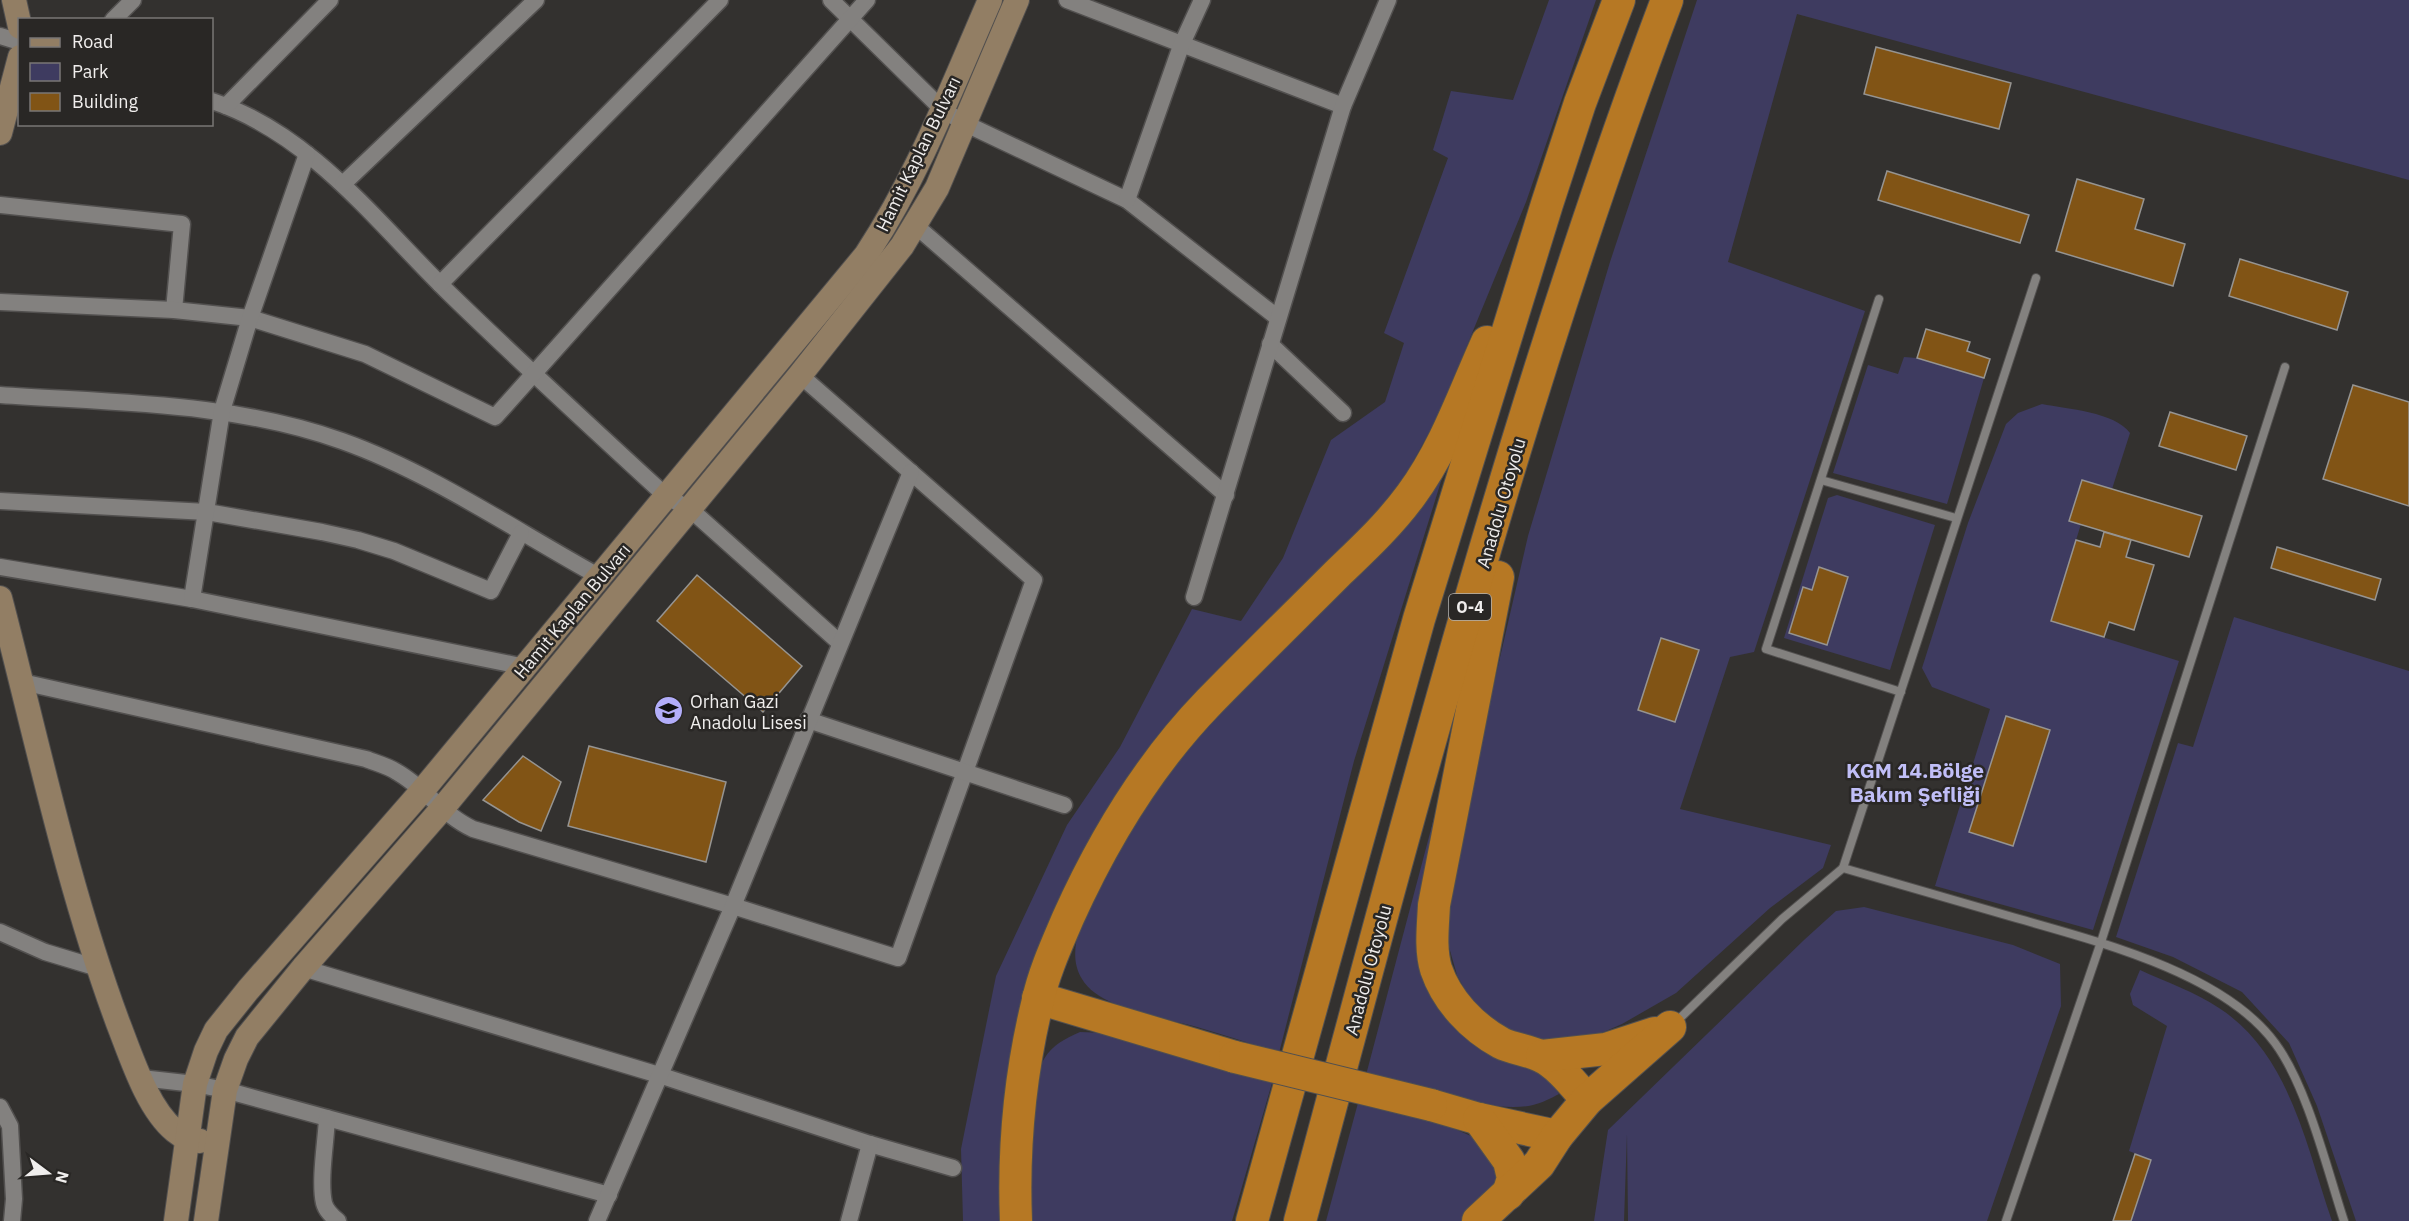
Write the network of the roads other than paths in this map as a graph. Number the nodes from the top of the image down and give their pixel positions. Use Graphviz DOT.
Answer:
graph roads {
  1 [pos="14,0"];
  2 [pos="133,0"];
  3 [pos="330,0"];
  4 [pos="536,0"];
  5 [pos="720,0"];
  6 [pos="831,0"];
  7 [pos="867,0"];
  8 [pos="990,0"];
  9 [pos="1017,0"];
  10 [pos="1066,0"];
  11 [pos="1202,0"];
  12 [pos="1388,0"];
  13 [pos="1618,0"];
  14 [pos="1667,0"];
  15 [pos="18,18"];
  16 [pos="115,18"];
  17 [pos="850,19"];
  18 [pos="0,36"];
  19 [pos="18,41"];
  20 [pos="1181,45"];
  21 [pos="18,65"];
  22 [pos="219,104"];
  23 [pos="1343,106"];
  24 [pos="943,110"];
  25 [pos="966,124"];
  26 [pos="0,133"];
  27 [pos="307,154"];
  28 [pos="343,184"];
  29 [pos="1127,200"];
  30 [pos="1547,204"];
  31 [pos="0,205"];
  32 [pos="916,225"];
  33 [pos="2036,278"];
  34 [pos="440,284"];
  35 [pos="1879,299"];
  36 [pos="0,302"];
  37 [pos="174,310"];
  38 [pos="250,318"];
  39 [pos="1278,318"];
  40 [pos="1270,344"];
  41 [pos="2285,367"];
  42 [pos="800,375"];
  43 [pos="534,376"];
  44 [pos="1536,385"];
  45 [pos="0,395"];
  46 [pos="222,411"];
  47 [pos="1343,413"];
  48 [pos="911,472"];
  49 [pos="1821,480"];
  50 [pos="1226,495"];
  51 [pos="667,497"];
  52 [pos="0,501"];
  53 [pos="690,508"];
  54 [pos="207,512"];
  55 [pos="1956,518"];
  56 [pos="521,533"];
  57 [pos="0,567"];
  58 [pos="600,577"];
  59 [pos="1194,597"];
  60 [pos="0,598"];
  61 [pos="192,599"];
  62 [pos="840,643"];
  63 [pos="525,667"];
  64 [pos="22,682"];
  65 [pos="1901,692"];
  66 [pos="808,720"];
  67 [pos="965,772"];
  68 [pos="422,791"];
  69 [pos="1064,805"];
  70 [pos="441,810"];
  71 [pos="1843,868"];
  72 [pos="733,906"];
  73 [pos="0,932"];
  74 [pos="2101,942"];
  75 [pos="98,968"];
  76 [pos="303,968"];
  77 [pos="1038,998"];
  78 [pos="1670,1027"];
  79 [pos="1542,1056"];
  80 [pos="659,1075"];
  81 [pos="141,1078"];
  82 [pos="195,1084"];
  83 [pos="225,1090"];
  84 [pos="1587,1100"];
  85 [pos="0,1107"];
  86 [pos="327,1118"];
  87 [pos="1479,1119"];
  88 [pos="1557,1136"];
  89 [pos="188,1139"];
  90 [pos="870,1144"];
  91 [pos="217,1145"];
  92 [pos="953,1168"];
  93 [pos="1508,1194"];
  94 [pos="609,1195"];
  95 [pos="7,1196"];
  96 [pos="12,1221"];
  97 [pos="176,1221"];
  98 [pos="206,1221"];
  99 [pos="338,1221"];
  100 [pos="597,1221"];
  101 [pos="849,1221"];
  102 [pos="1016,1221"];
  103 [pos="1252,1221"];
  104 [pos="1299,1221"];
  105 [pos="1478,1221"];
  106 [pos="2006,1221"];
  107 [pos="2344,1221"];
  1 -- 15 [label="main road"];
  2 -- 16 [label="street"];
  3 -- 22 [label="street"];
  4 -- 28 [label="street"];
  5 -- 34 [label="street"];
  6 -- 17 [label="street"];
  7 -- 17 [label="street"];
  8 -- 24 [label="main road, Hamit Kaplan Bulvarı"];
  9 -- 25 [label="main road, Hamit Kaplan Bulvarı"];
  10 -- 20 [label="street"];
  11 -- 20 [label="street"];
  12 -- 23 [label="street"];
  13 -- 30 [label="highway, O-4"];
  14 -- 44 [label="highway, Anadolu Otoyolu / O-4"];
  17 -- 24 [label="street"];
  17 -- 43 [label="street"];
  18 -- 19 [label="street"];
  20 -- 23 [label="street"];
  20 -- 29 [label="street"];
  21 -- 26 [label="main road"];
  22 -- 27 [label="street"];
  23 -- 39 [label="street"];
  24 -- 25 [label="street"];
  24 -- 51 [label="main road, Hamit Kaplan Bulvarı"];
  25 -- 29 [label="street"];
  25 -- 32 [label="main road, Hamit Kaplan Bulvarı"];
  27 -- 28 [label="street"];
  27 -- 38 [label="street"];
  28 -- 34 [label="street"];
  29 -- 39 [label="street"];
  30 -- 77 [label="highway"];
  30 -- 103 [label="highway, O-4"];
  31 -- 37 [label="street"];
  32 -- 42 [label="main road, Hamit Kaplan Bulvarı"];
  32 -- 50 [label="street"];
  33 -- 55 [label="lane"];
  34 -- 43 [label="street"];
  35 -- 49 [label="lane"];
  36 -- 37 [label="street"];
  37 -- 38 [label="street"];
  38 -- 43 [label="street"];
  38 -- 46 [label="street"];
  39 -- 40 [label="street"];
  40 -- 47 [label="street"];
  40 -- 50 [label="street"];
  41 -- 74 [label="lane"];
  42 -- 48 [label="street"];
  42 -- 53 [label="main road, Hamit Kaplan Bulvarı"];
  43 -- 51 [label="street"];
  44 -- 79 [label="highway"];
  44 -- 104 [label="highway, Anadolu Otoyolu / O-4"];
  45 -- 46 [label="street"];
  46 -- 54 [label="street"];
  46 -- 56 [label="street"];
  48 -- 62 [label="street"];
  48 -- 67 [label="street"];
  49 -- 55 [label="lane"];
  49 -- 65 [label="lane"];
  50 -- 59 [label="street"];
  51 -- 53 [label="street"];
  51 -- 58 [label="main road, Hamit Kaplan Bulvarı"];
  52 -- 54 [label="street"];
  53 -- 62 [label="street"];
  53 -- 70 [label="main road, Hamit Kaplan Bulvarı"];
  54 -- 56 [label="street"];
  54 -- 61 [label="street"];
  55 -- 65 [label="lane"];
  56 -- 58 [label="street"];
  57 -- 61 [label="street"];
  58 -- 63 [label="main road, Hamit Kaplan Bulvarı"];
  60 -- 64 [label="main road"];
  61 -- 63 [label="street"];
  62 -- 66 [label="street"];
  63 -- 68 [label="main road, Hamit Kaplan Bulvarı"];
  64 -- 68 [label="street"];
  64 -- 75 [label="main road"];
  65 -- 71 [label="lane"];
  66 -- 67 [label="street"];
  66 -- 72 [label="street"];
  67 -- 69 [label="street"];
  67 -- 72 [label="street"];
  68 -- 70 [label="street"];
  68 -- 82 [label="main road, Hamit Kaplan Bulvarı"];
  70 -- 72 [label="street"];
  70 -- 76 [label="main road, Hamit Kaplan Bulvarı"];
  71 -- 74 [label="lane"];
  71 -- 78 [label="lane"];
  72 -- 80 [label="street"];
  73 -- 75 [label="street"];
  74 -- 106 [label="lane"];
  74 -- 107 [label="lane"];
  75 -- 81 [label="main road"];
  76 -- 80 [label="street"];
  76 -- 83 [label="main road, Hamit Kaplan Bulvarı"];
  77 -- 87 [label="highway, bridge"];
  77 -- 102 [label="highway"];
  78 -- 79 [label="highway"];
  78 -- 84 [label="highway"];
  79 -- 84 [label="highway"];
  80 -- 90 [label="street"];
  80 -- 94 [label="street"];
  81 -- 82 [label="street"];
  81 -- 89 [label="main road"];
  82 -- 83 [label="street"];
  82 -- 89 [label="main road, Hamit Kaplan Bulvarı"];
  83 -- 86 [label="street"];
  83 -- 91 [label="main road, Hamit Kaplan Bulvarı"];
  84 -- 88 [label="highway"];
  85 -- 95 [label="street"];
  86 -- 94 [label="street"];
  86 -- 99 [label="street"];
  87 -- 88 [label="highway"];
  87 -- 93 [label="highway"];
  88 -- 93 [label="highway"];
  89 -- 91 [label="main road"];
  89 -- 97 [label="main road, Hamit Kaplan Bulvarı"];
  90 -- 92 [label="street"];
  90 -- 101 [label="street"];
  91 -- 98 [label="main road, Hamit Kaplan Bulvarı"];
  93 -- 105 [label="highway"];
  94 -- 100 [label="street"];
  95 -- 96 [label="street"];
}
